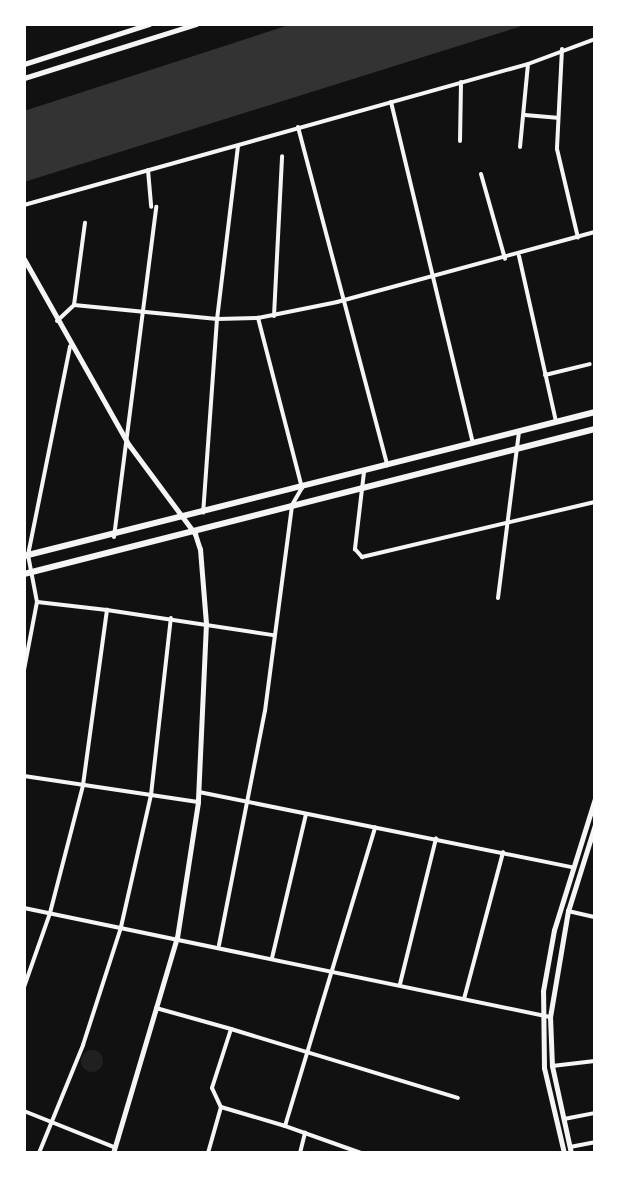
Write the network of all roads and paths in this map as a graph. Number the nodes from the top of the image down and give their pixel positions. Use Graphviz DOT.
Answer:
graph roads {
  1 [pos="149,24"];
  2 [pos="196,24"];
  3 [pos="595,39"];
  4 [pos="562,49"];
  5 [pos="24,64"];
  6 [pos="528,64"];
  7 [pos="24,78"];
  8 [pos="461,82"];
  9 [pos="391,102"];
  10 [pos="525,115"];
  11 [pos="557,118"];
  12 [pos="298,127"];
  13 [pos="460,141"];
  14 [pos="238,146"];
  15 [pos="520,147"];
  16 [pos="282,156"];
  17 [pos="148,170"];
  18 [pos="481,174"];
  19 [pos="24,205"];
  20 [pos="85,223"];
  21 [pos="595,232"];
  22 [pos="578,238"];
  23 [pos="519,256"];
  24 [pos="24,259"];
  25 [pos="505,259"];
  26 [pos="434,279"];
  27 [pos="343,300"];
  28 [pos="74,305"];
  29 [pos="142,314"];
  30 [pos="274,316"];
  31 [pos="258,318"];
  32 [pos="217,319"];
  33 [pos="56,322"];
  34 [pos="70,346"];
  35 [pos="590,364"];
  36 [pos="545,375"];
  37 [pos="595,412"];
  38 [pos="556,422"];
  39 [pos="595,429"];
  40 [pos="519,432"];
  41 [pos="473,443"];
  42 [pos="129,445"];
  43 [pos="517,448"];
  44 [pos="387,466"];
  45 [pos="364,472"];
  46 [pos="365,487"];
  47 [pos="302,488"];
  48 [pos="595,502"];
  49 [pos="292,506"];
  50 [pos="203,513"];
  51 [pos="184,520"];
  52 [pos="507,522"];
  53 [pos="195,534"];
  54 [pos="114,537"];
  55 [pos="26,555"];
  56 [pos="33,571"];
  57 [pos="24,574"];
  58 [pos="498,598"];
  59 [pos="37,602"];
  60 [pos="107,610"];
  61 [pos="171,618"];
  62 [pos="206,623"];
  63 [pos="273,635"];
  64 [pos="24,670"];
  65 [pos="24,777"];
  66 [pos="83,785"];
  67 [pos="199,792"];
  68 [pos="151,795"];
  69 [pos="595,798"];
  70 [pos="198,802"];
  71 [pos="248,802"];
  72 [pos="306,814"];
  73 [pos="595,825"];
  74 [pos="375,827"];
  75 [pos="436,838"];
  76 [pos="504,852"];
  77 [pos="572,867"];
  78 [pos="24,908"];
  79 [pos="568,911"];
  80 [pos="50,913"];
  81 [pos="595,917"];
  82 [pos="121,927"];
  83 [pos="177,937"];
  84 [pos="219,945"];
  85 [pos="272,957"];
  86 [pos="334,971"];
  87 [pos="400,984"];
  88 [pos="24,987"];
  89 [pos="464,999"];
  90 [pos="155,1008"];
  91 [pos="541,1016"];
  92 [pos="550,1017"];
  93 [pos="231,1029"];
  94 [pos="310,1053"];
  95 [pos="595,1061"];
  96 [pos="552,1066"];
  97 [pos="458,1098"];
  98 [pos="222,1107"];
  99 [pos="24,1112"];
  100 [pos="595,1113"];
  101 [pos="563,1119"];
  102 [pos="51,1122"];
  103 [pos="285,1126"];
  104 [pos="305,1133"];
  105 [pos="595,1142"];
  106 [pos="114,1150"];
  107 [pos="571,1150"];
  108 [pos="39,1153"];
  109 [pos="208,1153"];
  110 [pos="300,1153"];
  111 [pos="361,1153"];
  112 [pos="564,1153"];
  1 -- 5 [label="street"];
  2 -- 7 [label="street"];
  3 -- 4 [label="street"];
  4 -- 6 [label="street"];
  4 -- 11 [label="street"];
  6 -- 8 [label="street"];
  6 -- 10 [label="street"];
  8 -- 9 [label="street"];
  8 -- 13 [label="street"];
  9 -- 12 [label="street"];
  9 -- 26 [label="street"];
  10 -- 11 [label="street"];
  10 -- 15 [label="street"];
  11 -- 22 [label="street"];
  12 -- 14 [label="street"];
  12 -- 27 [label="street"];
  14 -- 17 [label="street"];
  14 -- 32 [label="street"];
  16 -- 30 [label="street"];
  17 -- 19 [label="street"];
  17 -- 29 [label="street"];
  18 -- 25 [label="street"];
  20 -- 28 [label="street"];
  21 -- 22 [label="street"];
  22 -- 23 [label="street"];
  23 -- 25 [label="street"];
  23 -- 36 [label="street"];
  24 -- 33 [label="street"];
  25 -- 26 [label="street"];
  26 -- 27 [label="street"];
  26 -- 41 [label="street"];
  27 -- 30 [label="street"];
  27 -- 44 [label="street"];
  28 -- 29 [label="street"];
  28 -- 33 [label="street"];
  29 -- 32 [label="street"];
  29 -- 42 [label="street"];
  30 -- 31 [label="street"];
  31 -- 32 [label="street"];
  31 -- 47 [label="street"];
  32 -- 50 [label="street"];
  33 -- 34 [label="street"];
  34 -- 42 [label="street"];
  34 -- 55 [label="street"];
  35 -- 36 [label="street"];
  36 -- 38 [label="street"];
  37 -- 38 [label="main road"];
  38 -- 40 [label="main road"];
  39 -- 43 [label="main road"];
  40 -- 41 [label="main road"];
  40 -- 43 [label="street"];
  41 -- 44 [label="main road"];
  42 -- 51 [label="street"];
  42 -- 54 [label="street"];
  43 -- 46 [label="main road"];
  43 -- 52 [label="street"];
  44 -- 45 [label="main road"];
  45 -- 46 [label="street"];
  45 -- 47 [label="main road"];
  46 -- 49 [label="main road"];
  46 -- 52 [label="street"];
  47 -- 49 [label="street"];
  47 -- 50 [label="main road"];
  48 -- 52 [label="street"];
  49 -- 53 [label="main road"];
  49 -- 63 [label="street"];
  50 -- 51 [label="main road"];
  51 -- 53 [label="street"];
  51 -- 54 [label="main road"];
  52 -- 58 [label="street"];
  53 -- 56 [label="main road"];
  53 -- 62 [label="street"];
  54 -- 55 [label="main road"];
  55 -- 56 [label="street"];
  56 -- 57 [label="main road"];
  56 -- 59 [label="street"];
  59 -- 60 [label="street"];
  59 -- 64 [label="street"];
  60 -- 61 [label="street"];
  60 -- 66 [label="street"];
  61 -- 62 [label="street"];
  61 -- 68 [label="street"];
  62 -- 63 [label="street"];
  62 -- 67 [label="street"];
  63 -- 71 [label="street"];
  65 -- 66 [label="street"];
  66 -- 68 [label="street"];
  66 -- 80 [label="street"];
  67 -- 70 [label="street"];
  67 -- 71 [label="street"];
  68 -- 70 [label="street"];
  68 -- 82 [label="street"];
  69 -- 77 [label="street"];
  70 -- 83 [label="street"];
  71 -- 72 [label="street"];
  71 -- 84 [label="street"];
  72 -- 74 [label="street"];
  72 -- 85 [label="street"];
  73 -- 79 [label="street"];
  74 -- 75 [label="street"];
  74 -- 86 [label="street"];
  75 -- 76 [label="street"];
  75 -- 87 [label="street"];
  76 -- 77 [label="street"];
  76 -- 89 [label="street"];
  77 -- 91 [label="street"];
  78 -- 80 [label="street"];
  79 -- 81 [label="street"];
  79 -- 92 [label="street"];
  80 -- 82 [label="street"];
  80 -- 88 [label="street"];
  82 -- 83 [label="street"];
  82 -- 102 [label="street"];
  83 -- 84 [label="street"];
  83 -- 90 [label="street"];
  84 -- 85 [label="street"];
  85 -- 86 [label="street"];
  86 -- 87 [label="street"];
  86 -- 94 [label="street"];
  87 -- 89 [label="street"];
  89 -- 91 [label="street"];
  90 -- 93 [label="street"];
  90 -- 106 [label="street"];
  91 -- 92 [label="street"];
  91 -- 112 [label="street"];
  92 -- 96 [label="street"];
  93 -- 94 [label="street"];
  93 -- 98 [label="street"];
  94 -- 97 [label="street"];
  94 -- 103 [label="street"];
  95 -- 96 [label="street"];
  96 -- 101 [label="street"];
  98 -- 103 [label="street"];
  98 -- 109 [label="street"];
  99 -- 102 [label="street"];
  100 -- 101 [label="street"];
  101 -- 107 [label="street"];
  102 -- 106 [label="street"];
  102 -- 108 [label="street"];
  103 -- 104 [label="street"];
  104 -- 110 [label="street"];
  104 -- 111 [label="street"];
  105 -- 107 [label="street"];
}
